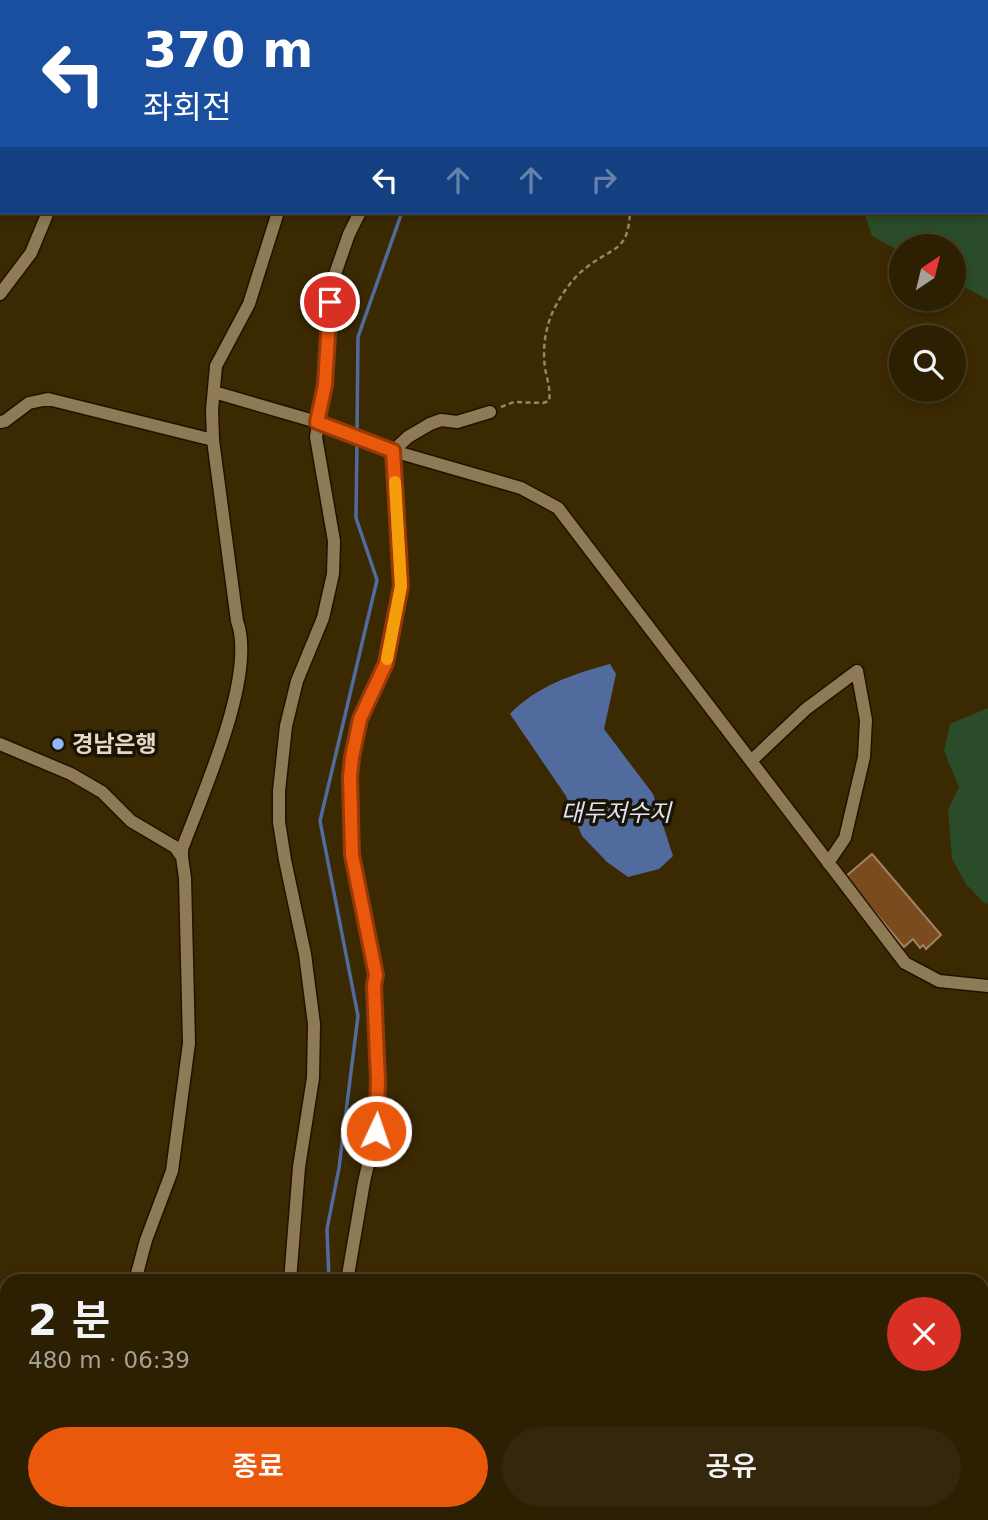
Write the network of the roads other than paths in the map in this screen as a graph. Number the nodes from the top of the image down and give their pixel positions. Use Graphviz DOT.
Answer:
graph roads {
  1 [pos="47,214"];
  2 [pos="277,214"];
  3 [pos="359,214"];
  4 [pos="0,294"];
  5 [pos="214,392"];
  6 [pos="490,412"];
  7 [pos="0,422"];
  8 [pos="317,422"];
  9 [pos="213,440"];
  10 [pos="393,451"];
  11 [pos="0,744"];
  12 [pos="751,761"];
  13 [pos="182,857"];
  14 [pos="828,863"];
  15 [pos="988,986"];
  16 [pos="137,1274"];
  17 [pos="291,1274"];
  18 [pos="348,1274"];
  1 -- 4 [label="street"];
  2 -- 5 [label="street"];
  3 -- 8 [label="street"];
  5 -- 8 [label="street"];
  5 -- 9 [label="street"];
  6 -- 10 [label="street"];
  7 -- 9 [label="street"];
  8 -- 10 [label="street"];
  8 -- 17 [label="street"];
  9 -- 13 [label="street"];
  10 -- 12 [label="street"];
  10 -- 18 [label="street"];
  11 -- 13 [label="street"];
  12 -- 14 [label="street"];
  12 -- 14 [label="street"];
  13 -- 16 [label="street"];
  14 -- 15 [label="street"];
}
